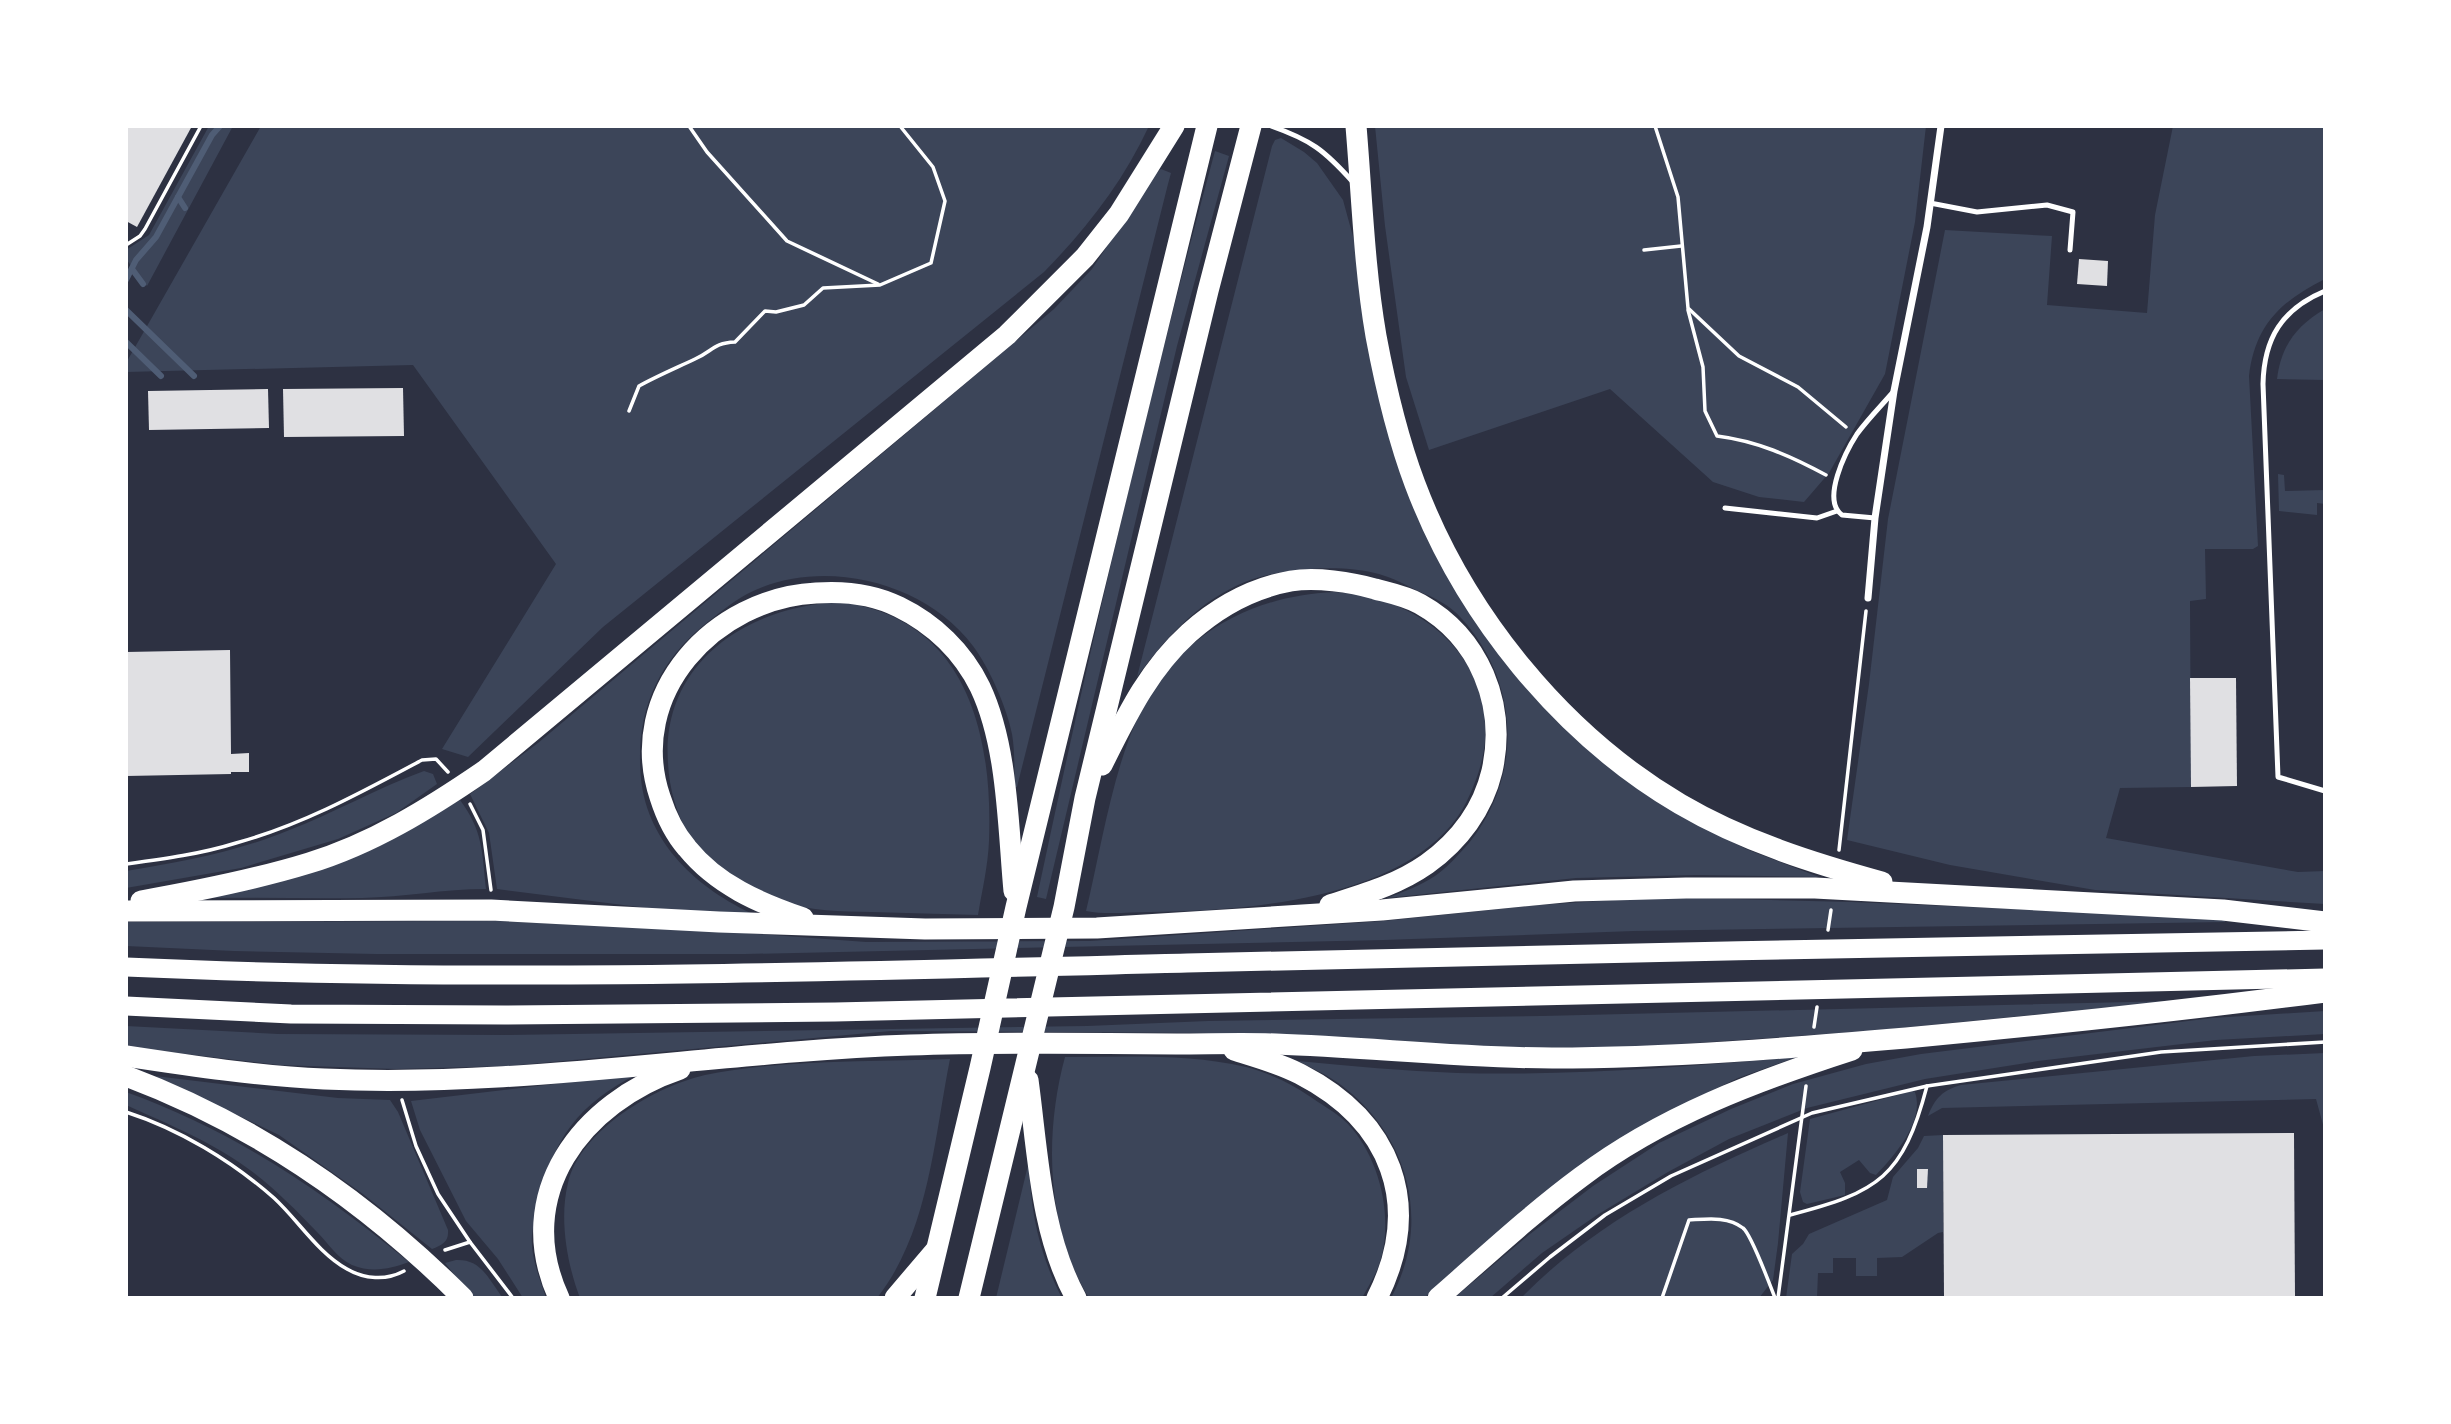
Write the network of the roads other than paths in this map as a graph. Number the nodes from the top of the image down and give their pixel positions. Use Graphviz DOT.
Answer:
graph roads {
  1 [pos="1174,126"];
  2 [pos="1207,126"];
  3 [pos="1251,126"];
  4 [pos="1271,126"];
  5 [pos="1356,126"];
  6 [pos="1941,126"];
  7 [pos="1361,191"];
  8 [pos="1930,203"];
  9 [pos="2070,250"];
  10 [pos="2325,291"];
  11 [pos="1894,391"];
  12 [pos="1725,508"];
  13 [pos="1837,511"];
  14 [pos="1875,518"];
  15 [pos="1868,598"];
  16 [pos="2325,791"];
  17 [pos="1085,798"];
  18 [pos="1921,892"];
  19 [pos="126,904"];
  20 [pos="1016,907"];
  21 [pos="126,911"];
  22 [pos="1293,916"];
  23 [pos="2325,922"];
  24 [pos="822,925"];
  25 [pos="2325,940"];
  26 [pos="126,967"];
  27 [pos="2325,978"];
  28 [pos="2325,992"];
  29 [pos="126,1006"];
  30 [pos="1885,1040"];
  31 [pos="1215,1044"];
  32 [pos="126,1056"];
  33 [pos="705,1061"];
  34 [pos="1026,1068"];
  35 [pos="126,1076"];
  36 [pos="939,1247"];
  37 [pos="463,1298"];
  38 [pos="559,1298"];
  39 [pos="895,1298"];
  40 [pos="925,1298"];
  41 [pos="969,1298"];
  42 [pos="1076,1298"];
  43 [pos="1377,1298"];
  44 [pos="1438,1298"];
  1 -- 19 [label="highway"];
  2 -- 20 [label="highway"];
  3 -- 17 [label="highway"];
  4 -- 7 [label="lane"];
  5 -- 7 [label="highway"];
  6 -- 8 [label="street"];
  7 -- 18 [label="highway"];
  8 -- 9 [label="lane"];
  8 -- 11 [label="street"];
  10 -- 16 [label="lane"];
  11 -- 13 [label="lane"];
  11 -- 14 [label="street"];
  12 -- 13 [label="lane"];
  13 -- 14 [label="lane"];
  14 -- 15 [label="street"];
  17 -- 22 [label="highway"];
  17 -- 34 [label="highway"];
  18 -- 22 [label="highway"];
  18 -- 23 [label="highway"];
  20 -- 24 [label="highway"];
  20 -- 36 [label="highway"];
  21 -- 24 [label="highway"];
  22 -- 24 [label="highway"];
  25 -- 26 [label="highway"];
  27 -- 29 [label="highway"];
  28 -- 30 [label="highway"];
  30 -- 31 [label="highway"];
  30 -- 44 [label="highway"];
  31 -- 33 [label="highway"];
  31 -- 43 [label="highway"];
  32 -- 33 [label="highway"];
  33 -- 38 [label="highway"];
  34 -- 41 [label="highway"];
  34 -- 42 [label="highway"];
  35 -- 37 [label="highway"];
  36 -- 39 [label="highway"];
  36 -- 40 [label="highway"];
}
